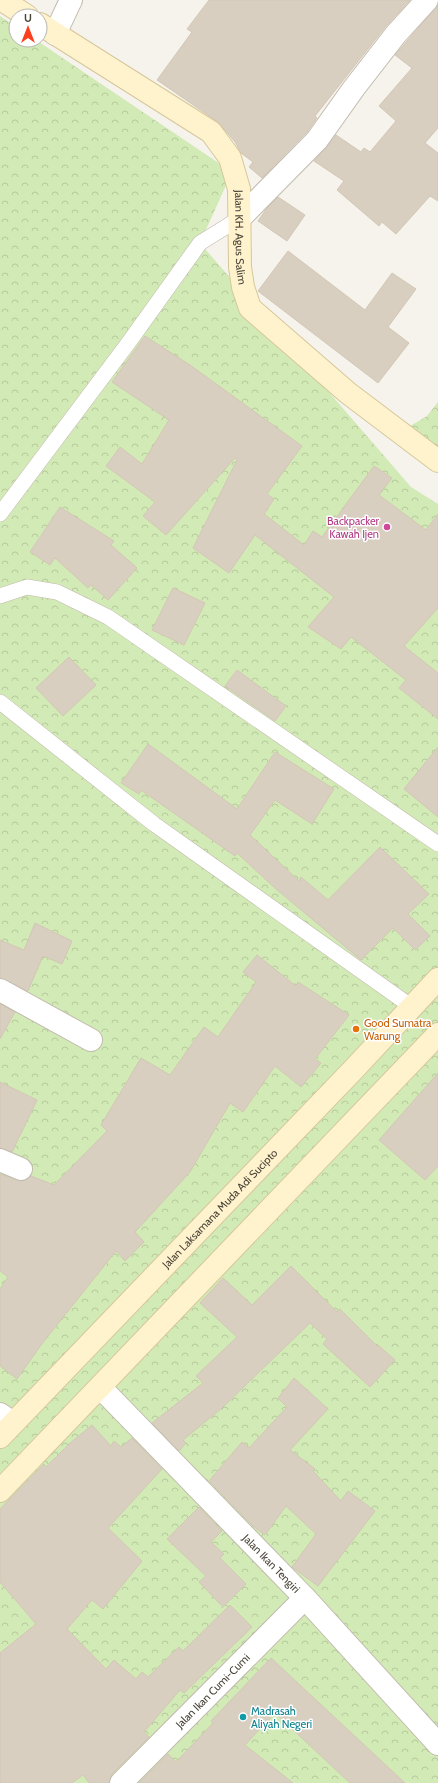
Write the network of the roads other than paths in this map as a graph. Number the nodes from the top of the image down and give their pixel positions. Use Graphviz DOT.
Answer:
graph roads {
  1 [pos="2,0"];
  2 [pos="71,0"];
  3 [pos="427,0"];
  4 [pos="14,8"];
  5 [pos="48,28"];
  6 [pos="48,30"];
  7 [pos="240,218"];
  8 [pos="438,461"];
  9 [pos="0,514"];
  10 [pos="0,596"];
  11 [pos="0,702"];
  12 [pos="438,844"];
  13 [pos="438,979"];
  14 [pos="0,990"];
  15 [pos="412,1007"];
  16 [pos="438,1034"];
  17 [pos="91,1040"];
  18 [pos="0,1160"];
  19 [pos="21,1169"];
  20 [pos="100,1387"];
  21 [pos="4,1425"];
  22 [pos="0,1491"];
  23 [pos="305,1598"];
  24 [pos="438,1744"];
  25 [pos="121,1783"];
  1 -- 4 [label="main road"];
  2 -- 5 [label="street"];
  3 -- 7 [label="street"];
  6 -- 7 [label="main road, Jalan KH. Agus Salim"];
  7 -- 8 [label="main road, Jalan KH. Agus Salim"];
  7 -- 9 [label="lane"];
  10 -- 12 [label="lane"];
  11 -- 15 [label="lane"];
  13 -- 15 [label="main road, Jalan Laksamana Muda Adi Sucipto"];
  14 -- 17 [label="street"];
  15 -- 21 [label="main road, Jalan Laksamana Muda Adi Sucipto"];
  16 -- 20 [label="main road"];
  18 -- 19 [label="street"];
  20 -- 22 [label="main road"];
  20 -- 23 [label="street, Jalan Ikan Tengiri"];
  23 -- 24 [label="street, Jalan Ikan Tengiri"];
  23 -- 25 [label="street, Jalan Ikan Cumi-Cumi"];
}
